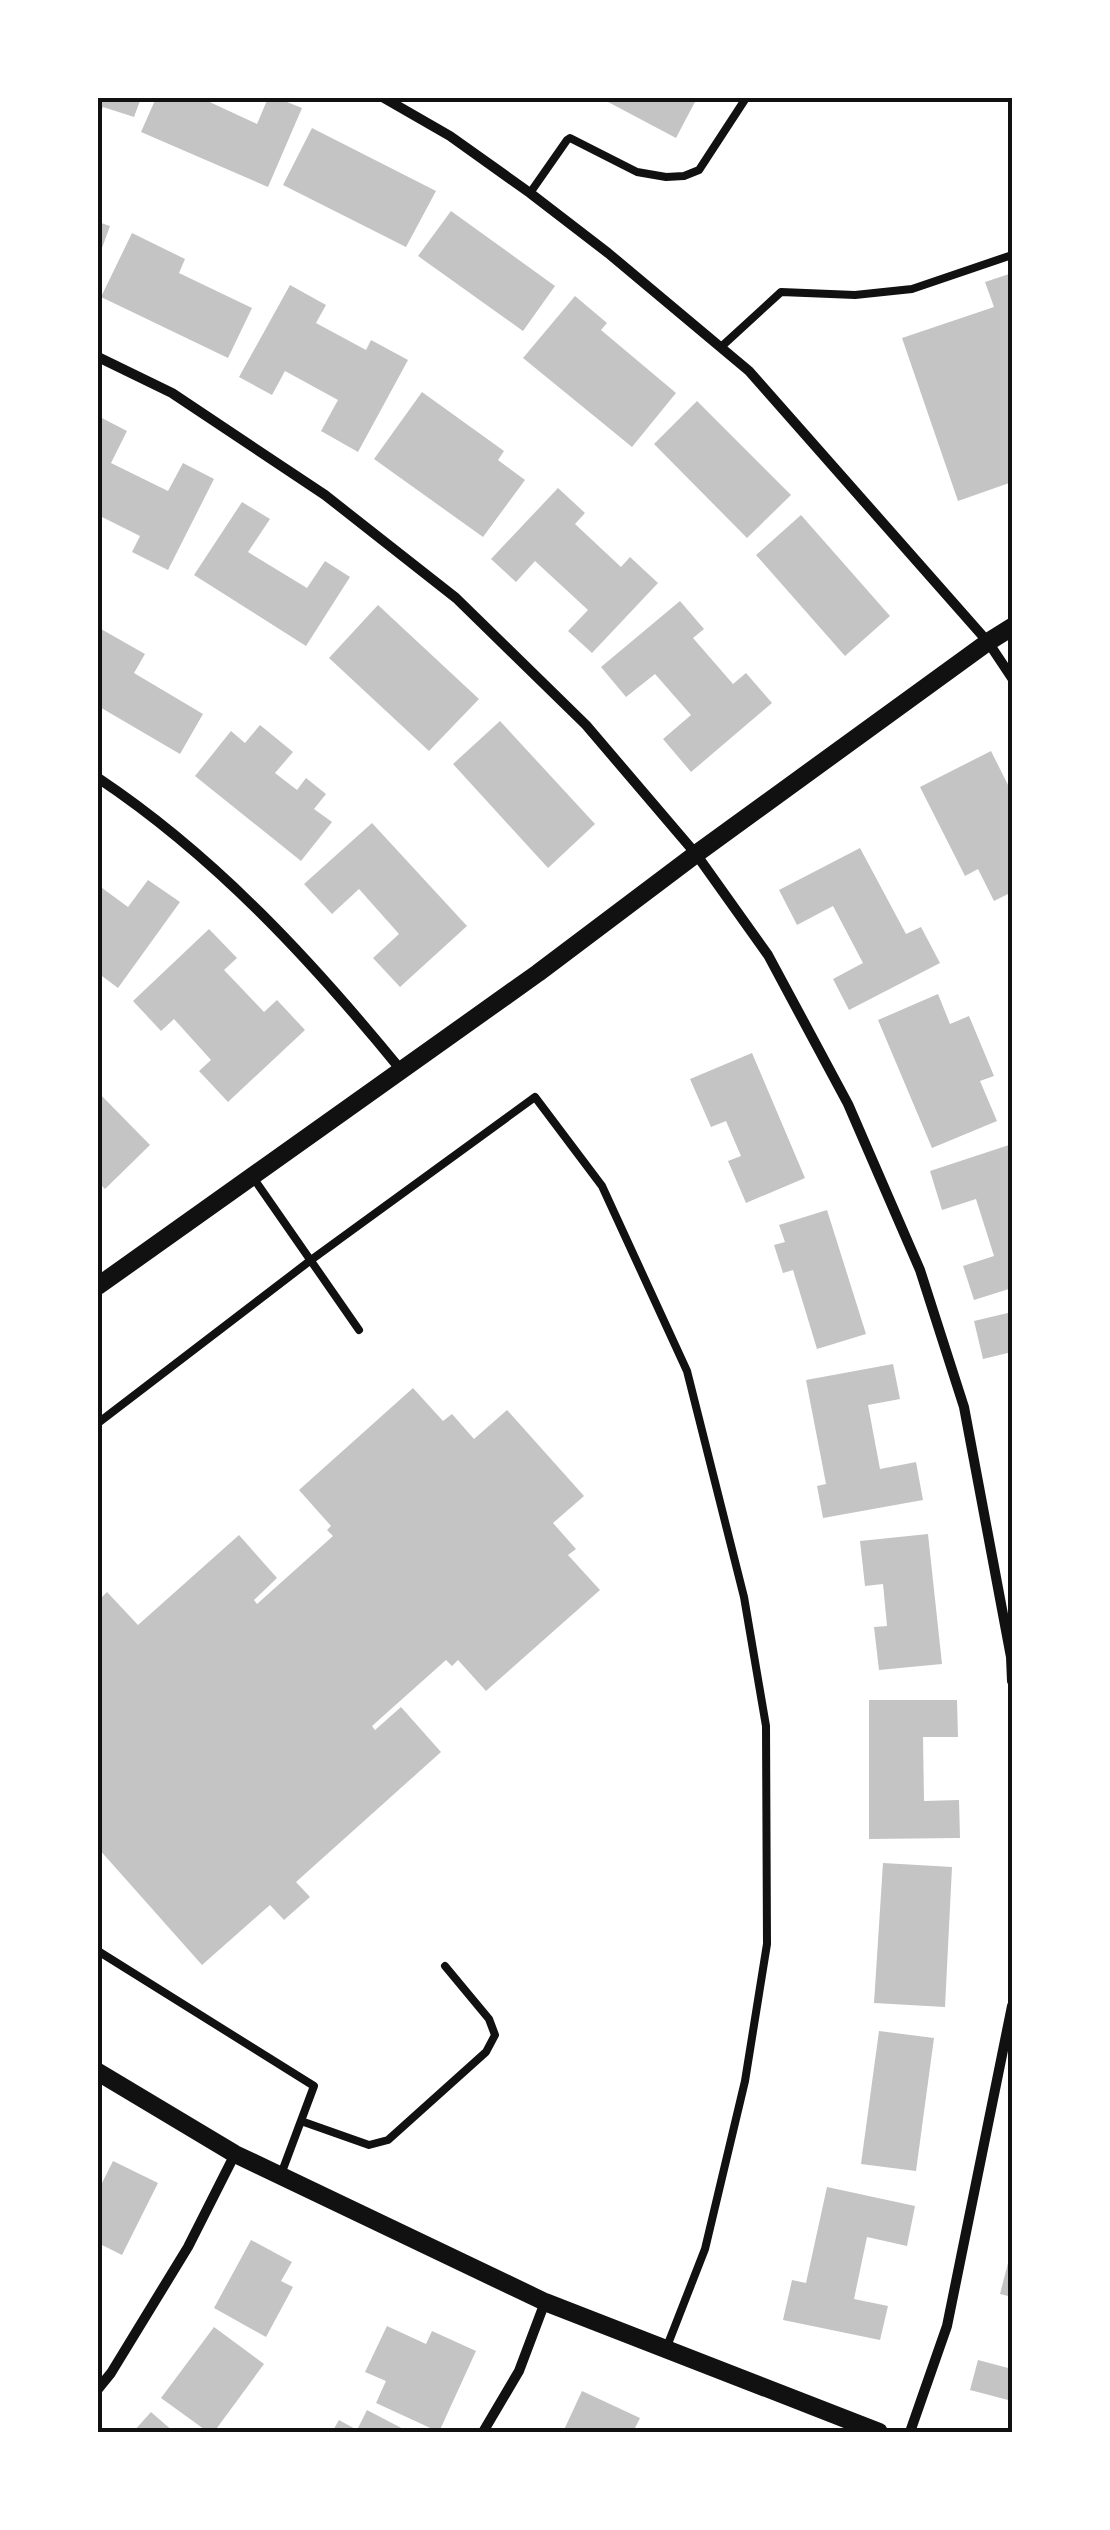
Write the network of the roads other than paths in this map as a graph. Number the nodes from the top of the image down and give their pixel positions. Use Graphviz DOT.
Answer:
graph roads {
  1 [pos="384,98"];
  2 [pos="746,98"];
  3 [pos="530,193"];
  4 [pos="1012,255"];
  5 [pos="721,348"];
  6 [pos="98,357"];
  7 [pos="1012,627"];
  8 [pos="988,642"];
  9 [pos="1012,678"];
  10 [pos="98,778"];
  11 [pos="696,854"];
  12 [pos="401,1070"];
  13 [pos="252,1176"];
  14 [pos="311,1260"];
  15 [pos="99,1282"];
  16 [pos="359,1330"];
  17 [pos="98,1423"];
  18 [pos="1012,1680"];
  19 [pos="98,1952"];
  20 [pos="445,1966"];
  21 [pos="1012,2006"];
  22 [pos="98,2072"];
  23 [pos="301,2121"];
  24 [pos="235,2154"];
  25 [pos="280,2177"];
  26 [pos="545,2302"];
  27 [pos="666,2349"];
  28 [pos="98,2388"];
  29 [pos="483,2432"];
  30 [pos="878,2432"];
  31 [pos="910,2432"];
  1 -- 3 [label="street"];
  2 -- 3 [label="lane"];
  3 -- 5 [label="street"];
  4 -- 5 [label="lane"];
  5 -- 8 [label="street"];
  6 -- 11 [label="street"];
  7 -- 8 [label="street"];
  8 -- 9 [label="street"];
  8 -- 11 [label="street"];
  10 -- 12 [label="street"];
  11 -- 12 [label="street"];
  11 -- 18 [label="street"];
  12 -- 13 [label="street"];
  13 -- 14 [label="lane"];
  13 -- 15 [label="street"];
  14 -- 16 [label="lane"];
  14 -- 17 [label="lane"];
  14 -- 27 [label="lane"];
  19 -- 23 [label="lane"];
  20 -- 23 [label="lane"];
  21 -- 31 [label="street"];
  22 -- 24 [label="street"];
  23 -- 25 [label="lane"];
  24 -- 25 [label="street"];
  24 -- 28 [label="street"];
  25 -- 26 [label="street"];
  26 -- 27 [label="street"];
  26 -- 29 [label="street"];
  27 -- 30 [label="street"];
}
